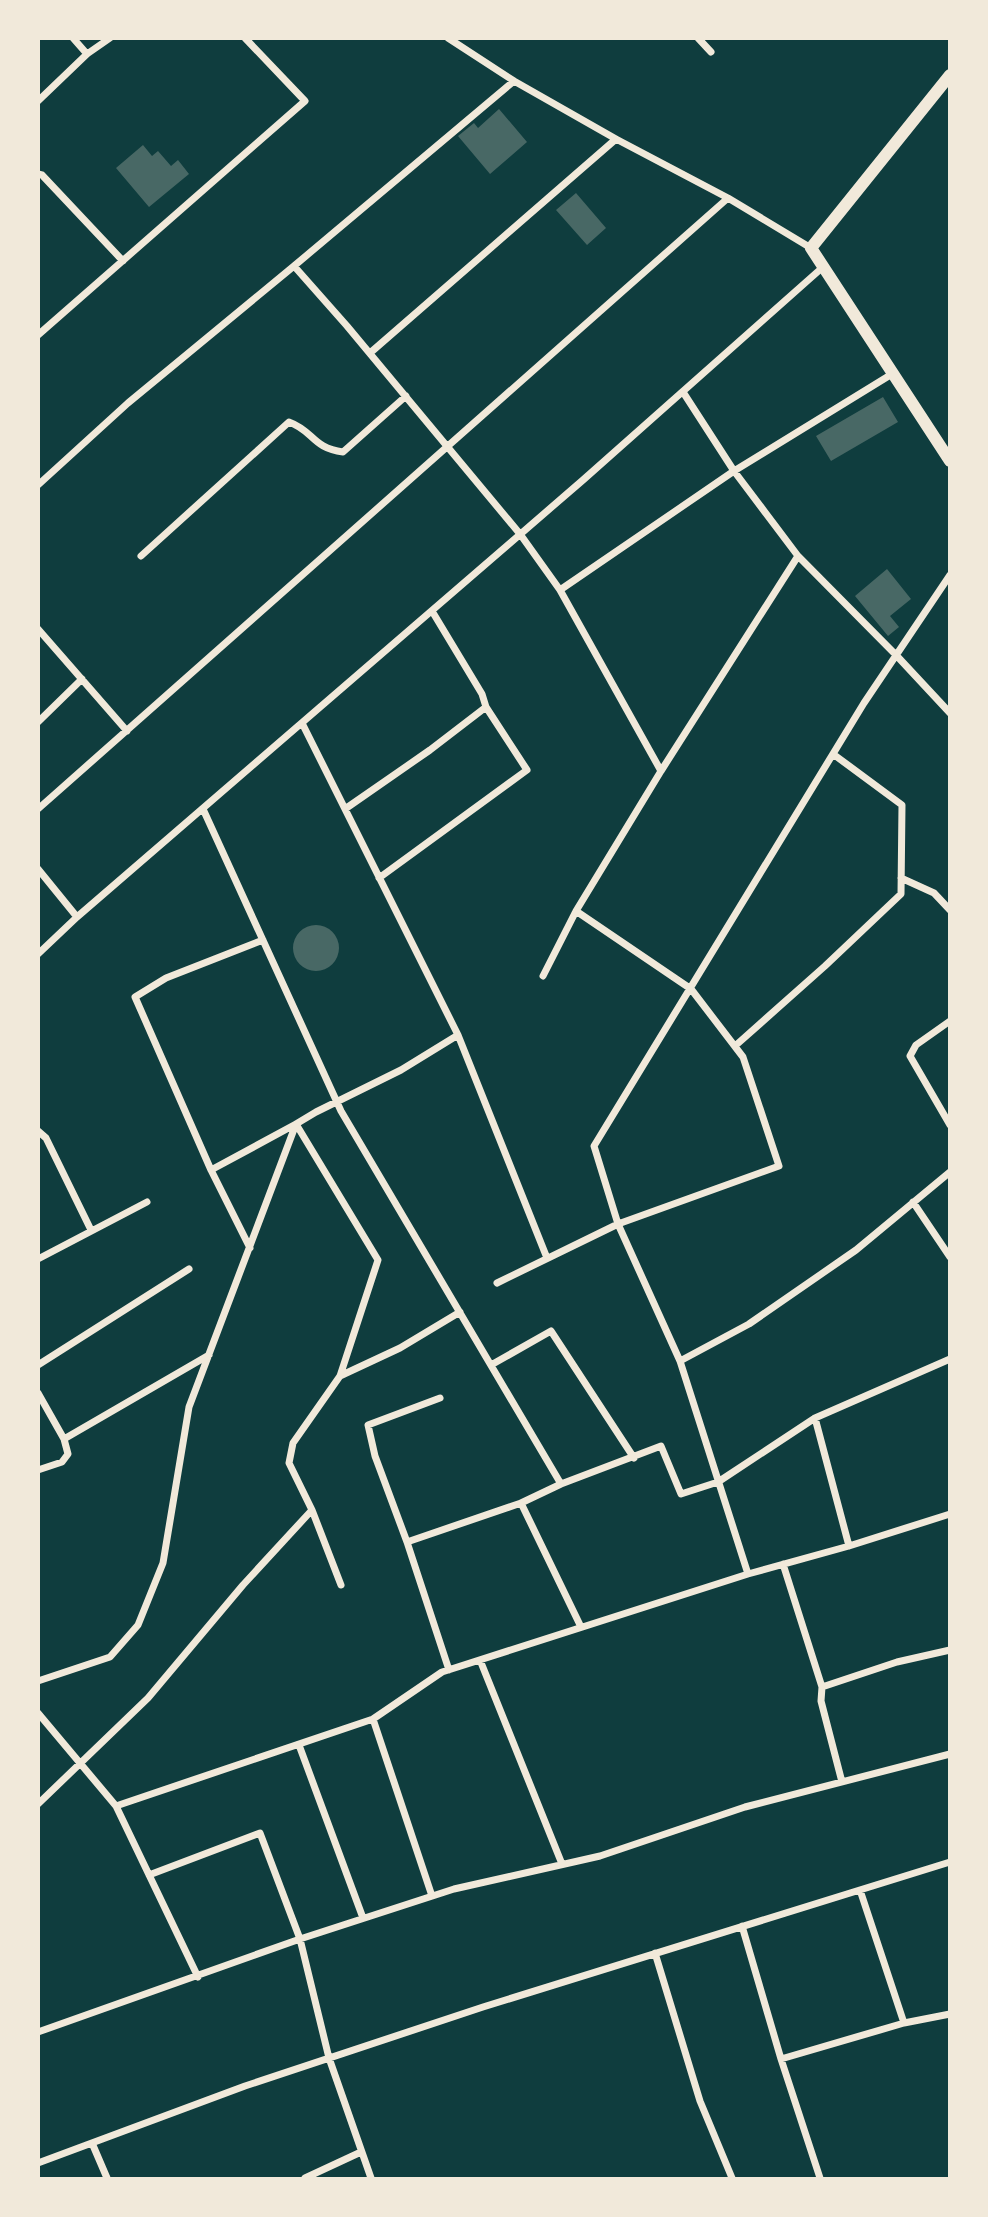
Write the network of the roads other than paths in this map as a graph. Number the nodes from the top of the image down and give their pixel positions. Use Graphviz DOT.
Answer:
graph roads {
  1 [pos="73,38"];
  2 [pos="110,38"];
  3 [pos="245,38"];
  4 [pos="448,38"];
  5 [pos="698,38"];
  6 [pos="711,52"];
  7 [pos="87,54"];
  8 [pos="514,81"];
  9 [pos="948,81"];
  10 [pos="38,102"];
  11 [pos="616,139"];
  12 [pos="38,174"];
  13 [pos="728,198"];
  14 [pos="811,248"];
  15 [pos="123,261"];
  16 [pos="294,266"];
  17 [pos="823,267"];
  18 [pos="38,335"];
  19 [pos="370,353"];
  20 [pos="892,374"];
  21 [pos="683,392"];
  22 [pos="406,396"];
  23 [pos="449,447"];
  24 [pos="950,461"];
  25 [pos="734,471"];
  26 [pos="38,485"];
  27 [pos="520,534"];
  28 [pos="141,556"];
  29 [pos="798,556"];
  30 [pos="950,575"];
  31 [pos="559,590"];
  32 [pos="432,611"];
  33 [pos="38,629"];
  34 [pos="896,655"];
  35 [pos="82,679"];
  36 [pos="486,707"];
  37 [pos="950,713"];
  38 [pos="38,722"];
  39 [pos="302,723"];
  40 [pos="127,731"];
  41 [pos="833,754"];
  42 [pos="661,771"];
  43 [pos="38,809"];
  44 [pos="203,809"];
  45 [pos="345,809"];
  46 [pos="38,869"];
  47 [pos="379,878"];
  48 [pos="901,878"];
  49 [pos="950,910"];
  50 [pos="576,911"];
  51 [pos="77,917"];
  52 [pos="263,940"];
  53 [pos="38,954"];
  54 [pos="543,976"];
  55 [pos="691,989"];
  56 [pos="950,1021"];
  57 [pos="458,1035"];
  58 [pos="734,1046"];
  59 [pos="338,1102"];
  60 [pos="296,1124"];
  61 [pos="950,1125"];
  62 [pos="38,1131"];
  63 [pos="211,1170"];
  64 [pos="950,1172"];
  65 [pos="147,1202"];
  66 [pos="914,1202"];
  67 [pos="618,1224"];
  68 [pos="92,1230"];
  69 [pos="250,1248"];
  70 [pos="950,1257"];
  71 [pos="547,1258"];
  72 [pos="38,1259"];
  73 [pos="189,1269"];
  74 [pos="497,1283"];
  75 [pos="460,1312"];
  76 [pos="210,1354"];
  77 [pos="950,1359"];
  78 [pos="680,1361"];
  79 [pos="38,1365"];
  80 [pos="491,1365"];
  81 [pos="340,1376"];
  82 [pos="38,1392"];
  83 [pos="440,1398"];
  84 [pos="814,1418"];
  85 [pos="64,1439"];
  86 [pos="634,1458"];
  87 [pos="38,1469"];
  88 [pos="718,1482"];
  89 [pos="561,1484"];
  90 [pos="521,1503"];
  91 [pos="312,1510"];
  92 [pos="950,1514"];
  93 [pos="407,1542"];
  94 [pos="849,1546"];
  95 [pos="783,1564"];
  96 [pos="748,1574"];
  97 [pos="341,1585"];
  98 [pos="581,1628"];
  99 [pos="950,1650"];
  100 [pos="480,1660"];
  101 [pos="449,1670"];
  102 [pos="38,1681"];
  103 [pos="822,1687"];
  104 [pos="38,1713"];
  105 [pos="373,1719"];
  106 [pos="299,1745"];
  107 [pos="950,1754"];
  108 [pos="80,1765"];
  109 [pos="842,1782"];
  110 [pos="38,1804"];
  111 [pos="116,1806"];
  112 [pos="950,1862"];
  113 [pos="562,1864"];
  114 [pos="149,1875"];
  115 [pos="860,1890"];
  116 [pos="432,1896"];
  117 [pos="363,1918"];
  118 [pos="742,1926"];
  119 [pos="300,1939"];
  120 [pos="655,1953"];
  121 [pos="198,1977"];
  122 [pos="950,2014"];
  123 [pos="904,2024"];
  124 [pos="38,2032"];
  125 [pos="329,2058"];
  126 [pos="781,2059"];
  127 [pos="92,2143"];
  128 [pos="361,2152"];
  129 [pos="38,2163"];
  130 [pos="107,2179"];
  131 [pos="305,2179"];
  132 [pos="370,2179"];
  133 [pos="732,2179"];
  134 [pos="820,2179"];
  1 -- 7 [label="street"];
  2 -- 7 [label="street"];
  3 -- 15 [label="street"];
  4 -- 8 [label="street"];
  5 -- 6 [label="street"];
  7 -- 10 [label="street"];
  8 -- 11 [label="street"];
  8 -- 16 [label="street"];
  9 -- 14 [label="street"];
  11 -- 13 [label="street"];
  11 -- 19 [label="street"];
  12 -- 15 [label="street"];
  13 -- 14 [label="street"];
  13 -- 23 [label="street"];
  14 -- 17 [label="street"];
  15 -- 18 [label="street"];
  16 -- 19 [label="street"];
  16 -- 26 [label="street"];
  17 -- 20 [label="street"];
  17 -- 21 [label="street"];
  19 -- 22 [label="street"];
  20 -- 24 [label="street"];
  20 -- 25 [label="street"];
  21 -- 25 [label="street"];
  21 -- 27 [label="street"];
  22 -- 23 [label="street"];
  22 -- 28 [label="street"];
  23 -- 27 [label="street"];
  23 -- 40 [label="street"];
  25 -- 29 [label="street"];
  25 -- 31 [label="street"];
  27 -- 31 [label="street"];
  27 -- 32 [label="street"];
  29 -- 34 [label="street"];
  29 -- 42 [label="street"];
  30 -- 34 [label="street"];
  31 -- 42 [label="street"];
  32 -- 36 [label="street"];
  32 -- 39 [label="street"];
  33 -- 35 [label="street"];
  34 -- 37 [label="street"];
  34 -- 41 [label="street"];
  35 -- 38 [label="street"];
  35 -- 40 [label="street"];
  36 -- 45 [label="street"];
  36 -- 47 [label="street"];
  39 -- 44 [label="street"];
  39 -- 45 [label="street"];
  40 -- 43 [label="street"];
  41 -- 48 [label="street"];
  41 -- 55 [label="street"];
  42 -- 50 [label="street"];
  44 -- 51 [label="street"];
  44 -- 52 [label="street"];
  45 -- 47 [label="street"];
  46 -- 51 [label="street"];
  47 -- 57 [label="street"];
  48 -- 49 [label="street"];
  48 -- 58 [label="street"];
  50 -- 54 [label="street"];
  50 -- 55 [label="street"];
  51 -- 53 [label="street"];
  52 -- 59 [label="street"];
  52 -- 63 [label="street"];
  55 -- 58 [label="street"];
  55 -- 67 [label="street"];
  56 -- 61 [label="street"];
  57 -- 59 [label="street"];
  57 -- 71 [label="street"];
  58 -- 67 [label="street"];
  59 -- 60 [label="street"];
  59 -- 75 [label="street"];
  60 -- 63 [label="street"];
  60 -- 69 [label="street"];
  60 -- 81 [label="street"];
  62 -- 68 [label="street"];
  63 -- 69 [label="street"];
  64 -- 66 [label="street"];
  65 -- 68 [label="street"];
  66 -- 70 [label="street"];
  66 -- 78 [label="street"];
  67 -- 71 [label="street"];
  67 -- 78 [label="street"];
  68 -- 72 [label="street"];
  69 -- 76 [label="street"];
  71 -- 74 [label="street"];
  73 -- 79 [label="street"];
  75 -- 80 [label="street"];
  75 -- 81 [label="street"];
  76 -- 85 [label="street"];
  76 -- 102 [label="street"];
  77 -- 84 [label="street"];
  78 -- 88 [label="street"];
  80 -- 86 [label="street"];
  80 -- 89 [label="street"];
  81 -- 91 [label="street"];
  82 -- 85 [label="street"];
  83 -- 93 [label="street"];
  84 -- 88 [label="street"];
  84 -- 94 [label="street"];
  85 -- 87 [label="street"];
  86 -- 88 [label="street"];
  86 -- 89 [label="street"];
  88 -- 96 [label="street"];
  89 -- 90 [label="street"];
  90 -- 93 [label="street"];
  90 -- 98 [label="street"];
  91 -- 97 [label="street"];
  91 -- 108 [label="street"];
  92 -- 94 [label="street"];
  93 -- 101 [label="street"];
  94 -- 95 [label="street"];
  95 -- 96 [label="street"];
  95 -- 103 [label="street"];
  96 -- 98 [label="street"];
  98 -- 100 [label="street"];
  99 -- 103 [label="street"];
  100 -- 101 [label="street"];
  100 -- 113 [label="street"];
  101 -- 105 [label="street"];
  103 -- 109 [label="street"];
  104 -- 108 [label="street"];
  105 -- 106 [label="street"];
  105 -- 116 [label="street"];
  106 -- 111 [label="street"];
  106 -- 117 [label="street"];
  107 -- 109 [label="street"];
  108 -- 110 [label="street"];
  108 -- 111 [label="street"];
  109 -- 113 [label="street"];
  111 -- 114 [label="street"];
  112 -- 115 [label="street"];
  113 -- 116 [label="street"];
  114 -- 119 [label="street"];
  114 -- 121 [label="street"];
  115 -- 118 [label="street"];
  115 -- 123 [label="street"];
  116 -- 117 [label="street"];
  117 -- 119 [label="street"];
  118 -- 120 [label="street"];
  118 -- 126 [label="street"];
  119 -- 121 [label="street"];
  119 -- 125 [label="street"];
  120 -- 125 [label="street"];
  120 -- 133 [label="street"];
  121 -- 124 [label="street"];
  122 -- 123 [label="street"];
  123 -- 126 [label="street"];
  125 -- 127 [label="street"];
  125 -- 128 [label="street"];
  126 -- 134 [label="street"];
  127 -- 129 [label="street"];
  127 -- 130 [label="street"];
  128 -- 131 [label="street"];
  128 -- 132 [label="street"];
}
